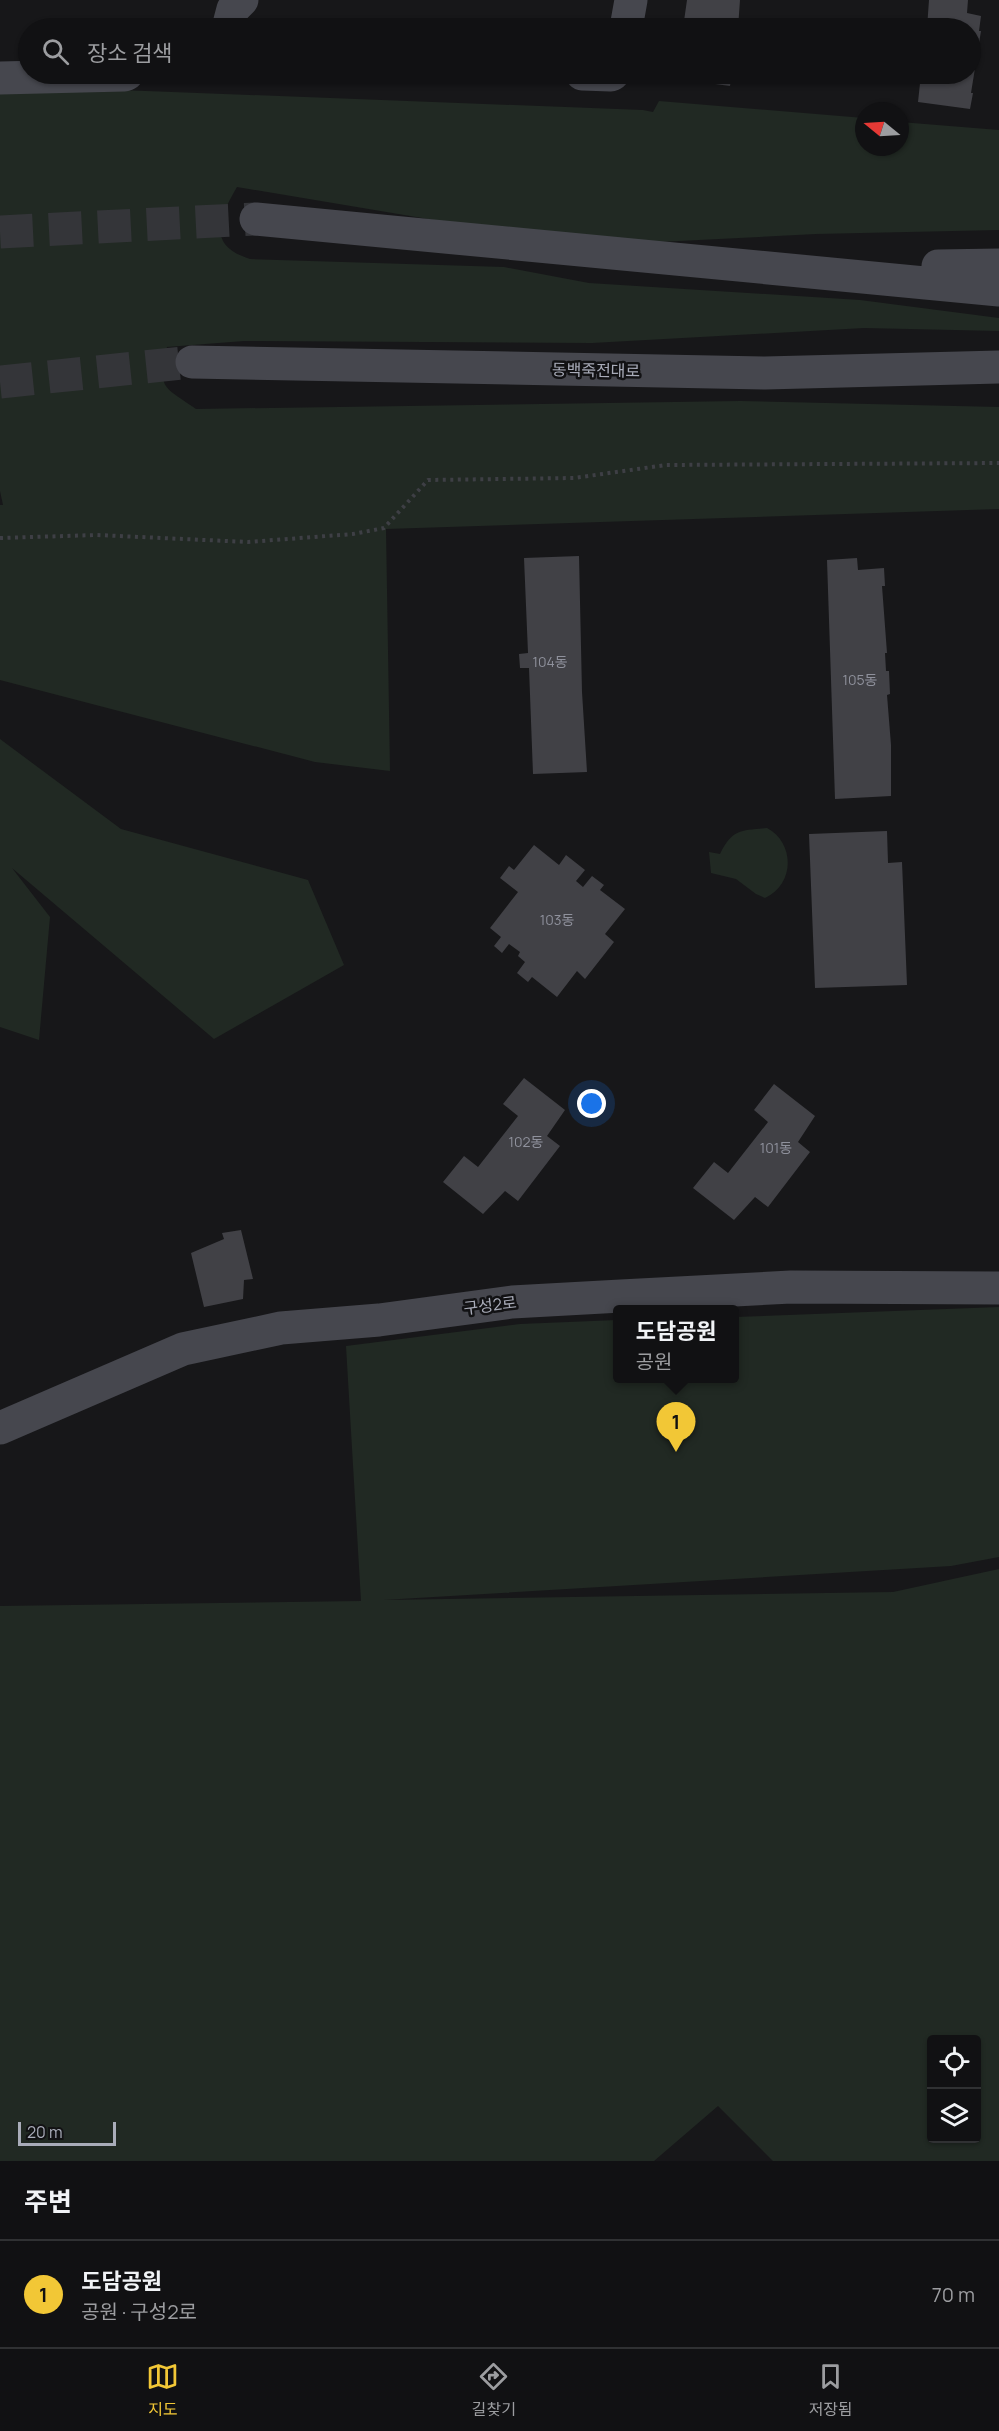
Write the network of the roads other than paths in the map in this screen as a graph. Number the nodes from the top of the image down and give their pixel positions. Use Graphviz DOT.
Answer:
graph roads {
  1 [pos="242,0"];
  2 [pos="631,0"];
  3 [pos="231,18"];
  4 [pos="628,18"];
  5 [pos="0,78"];
  6 [pos="18,78"];
  7 [pos="256,219"];
  8 [pos="999,265"];
  9 [pos="768,267"];
  10 [pos="999,290"];
  11 [pos="192,362"];
  12 [pos="942,368"];
  13 [pos="999,368"];
  14 [pos="999,374"];
  15 [pos="999,1287"];
  16 [pos="0,1428"];
  1 -- 3 [label="main road"];
  2 -- 4 [label="main road"];
  5 -- 6 [label="main road"];
  7 -- 9 [label="main road"];
  8 -- 9 [label="main road"];
  9 -- 10 [label="main road"];
  11 -- 12 [label="main road, 동백죽전대로"];
  12 -- 13 [label="main road, 동백죽전대로"];
  12 -- 14 [label="main road"];
  15 -- 16 [label="main road, 구성2로"];
}
